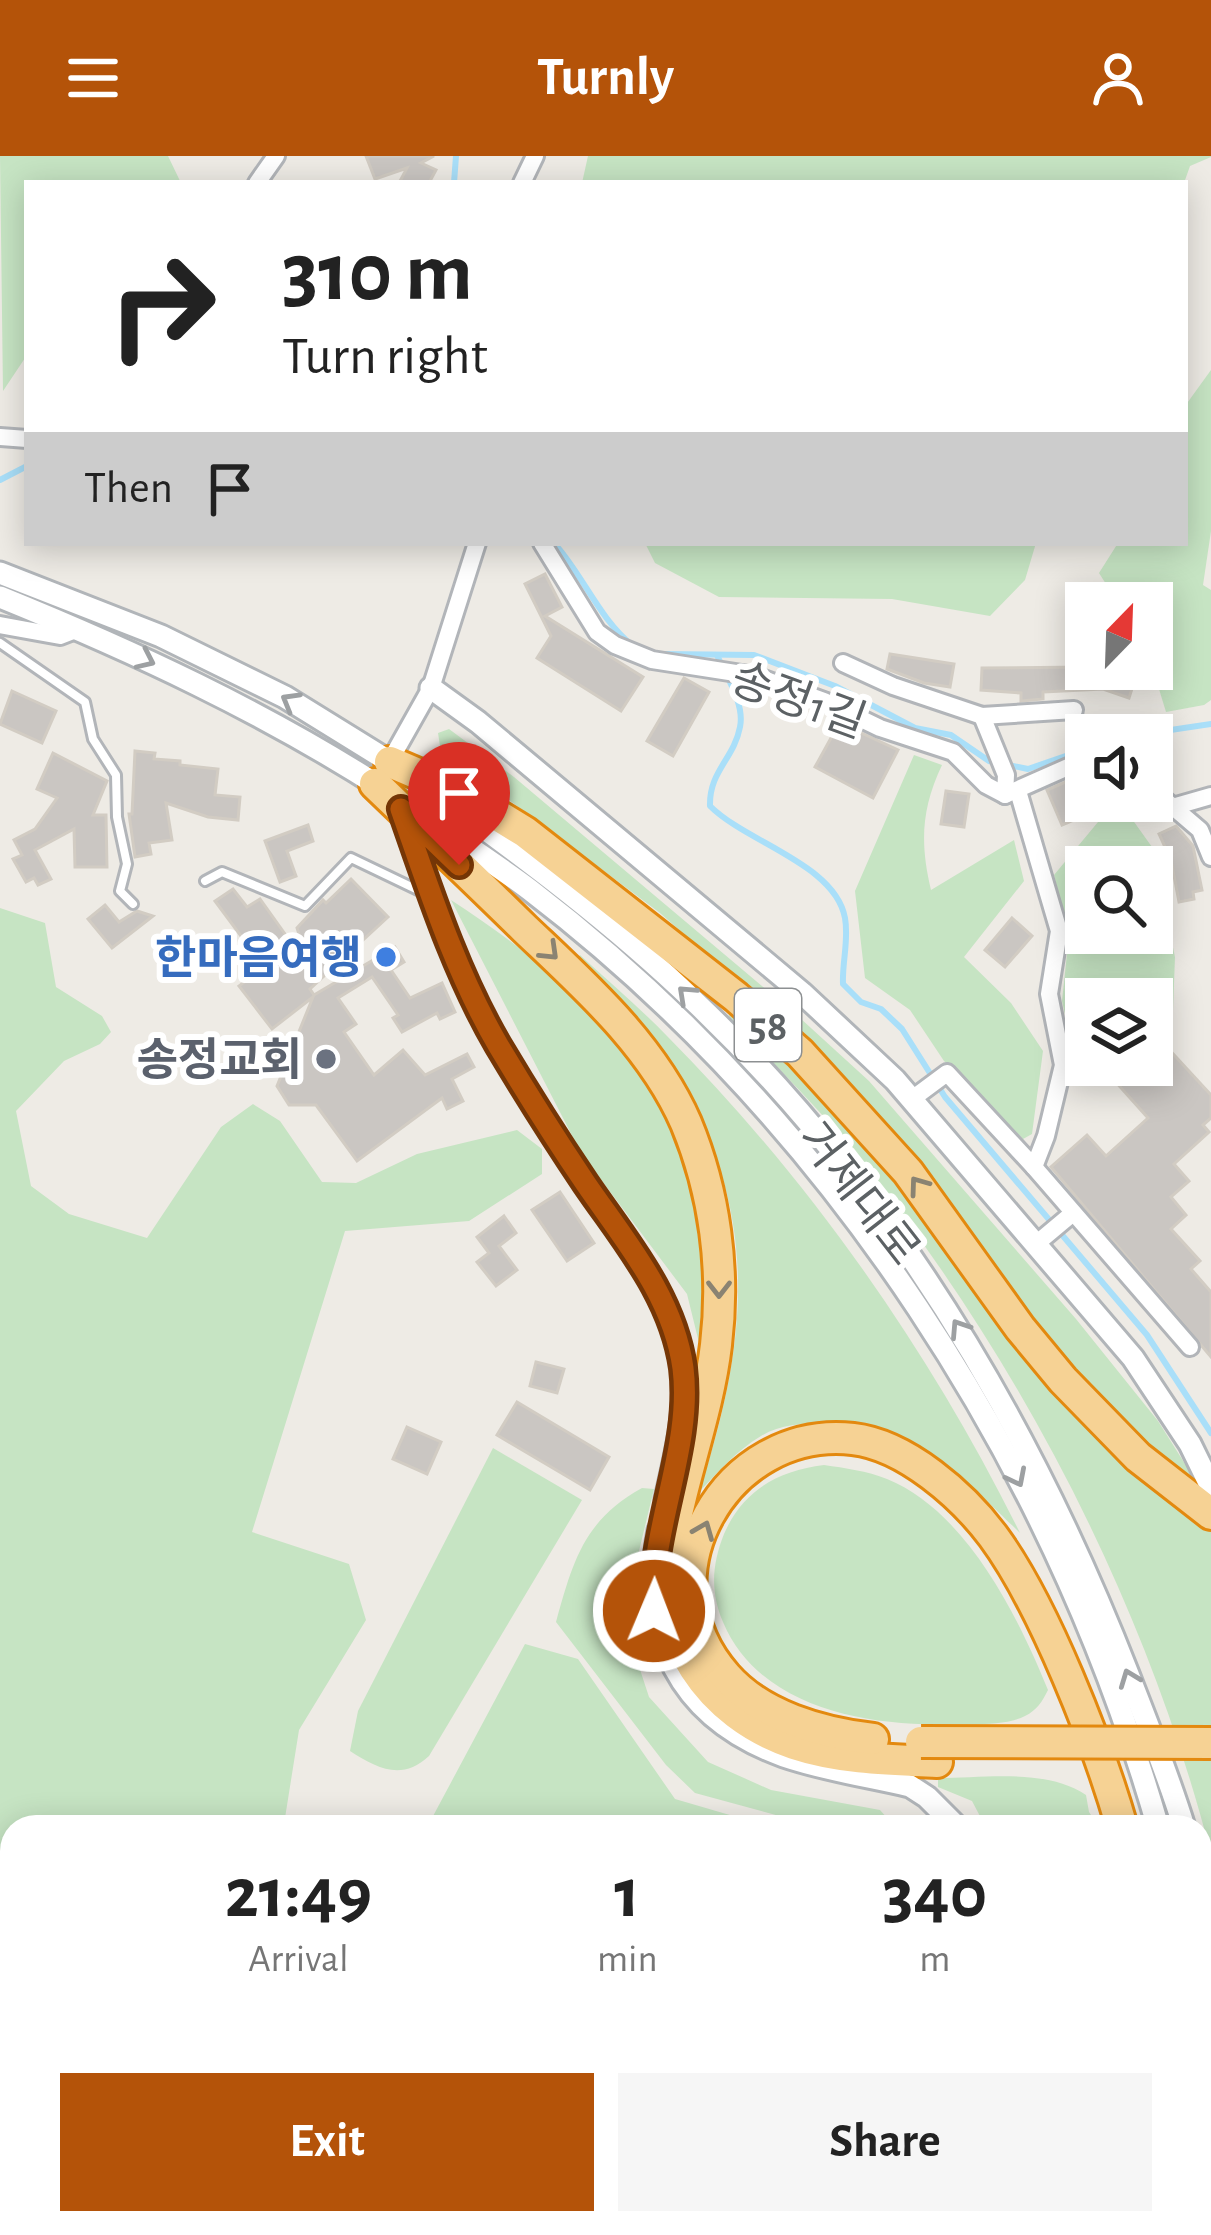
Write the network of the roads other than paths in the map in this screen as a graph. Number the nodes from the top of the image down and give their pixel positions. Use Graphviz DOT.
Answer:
graph roads {
  1 [pos="476,546"];
  2 [pos="544,546"];
  3 [pos="0,573"];
  4 [pos="0,597"];
  5 [pos="0,625"];
  6 [pos="78,629"];
  7 [pos="0,643"];
  8 [pos="843,663"];
  9 [pos="431,688"];
  10 [pos="1074,710"];
  11 [pos="982,716"];
  12 [pos="1065,769"];
  13 [pos="382,773"];
  14 [pos="1012,793"];
  15 [pos="1211,796"];
  16 [pos="1173,804"];
  17 [pos="1176,806"];
  18 [pos="401,809"];
  19 [pos="1211,857"];
  20 [pos="205,881"];
  21 [pos="433,897"];
  22 [pos="133,904"];
  23 [pos="912,1099"];
  24 [pos="1034,1168"];
  25 [pos="1073,1213"];
  26 [pos="1036,1244"];
  27 [pos="1190,1347"];
  28 [pos="1211,1487"];
  29 [pos="1211,1514"];
  30 [pos="1211,1743"];
  31 [pos="929,1752"];
  32 [pos="1211,1763"];
  33 [pos="945,1815"];
  34 [pos="1117,1815"];
  35 [pos="1154,1815"];
  36 [pos="1180,1815"];
  1 -- 9 [label="street"];
  2 -- 14 [label="street, 송정1길"];
  13 -- 3 [label="street, 거제대로 / 58, one-way"];
  4 -- 6 [label="street, 거제대로 / 58"];
  5 -- 6 [label="street"];
  6 -- 13 [label="street, 거제대로 / 58, one-way"];
  7 -- 22 [label="lane"];
  8 -- 11 [label="street"];
  9 -- 13 [label="street"];
  9 -- 23 [label="street"];
  10 -- 11 [label="street"];
  11 -- 14 [label="street"];
  12 -- 14 [label="street"];
  13 -- 18 [label="highway, 58"];
  29 -- 13 [label="highway, 58, one-way"];
  13 -- 35 [label="street, 거제대로, one-way"];
  36 -- 13 [label="street, 거제대로, one-way"];
  14 -- 24 [label="street"];
  15 -- 17 [label="street"];
  16 -- 17 [label="street"];
  17 -- 19 [label="street"];
  18 -- 21 [label="street"];
  18 -- 31 [label="highway, 58, one-way"];
  20 -- 21 [label="lane"];
  21 -- 33 [label="street"];
  23 -- 24 [label="street"];
  23 -- 26 [label="street"];
  24 -- 25 [label="street"];
  25 -- 26 [label="street"];
  25 -- 27 [label="street"];
  26 -- 28 [label="street"];
  30 -- 31 [label="highway, 58, bridge"];
  31 -- 32 [label="highway, 58"];
  31 -- 34 [label="highway, one-way"];
}
